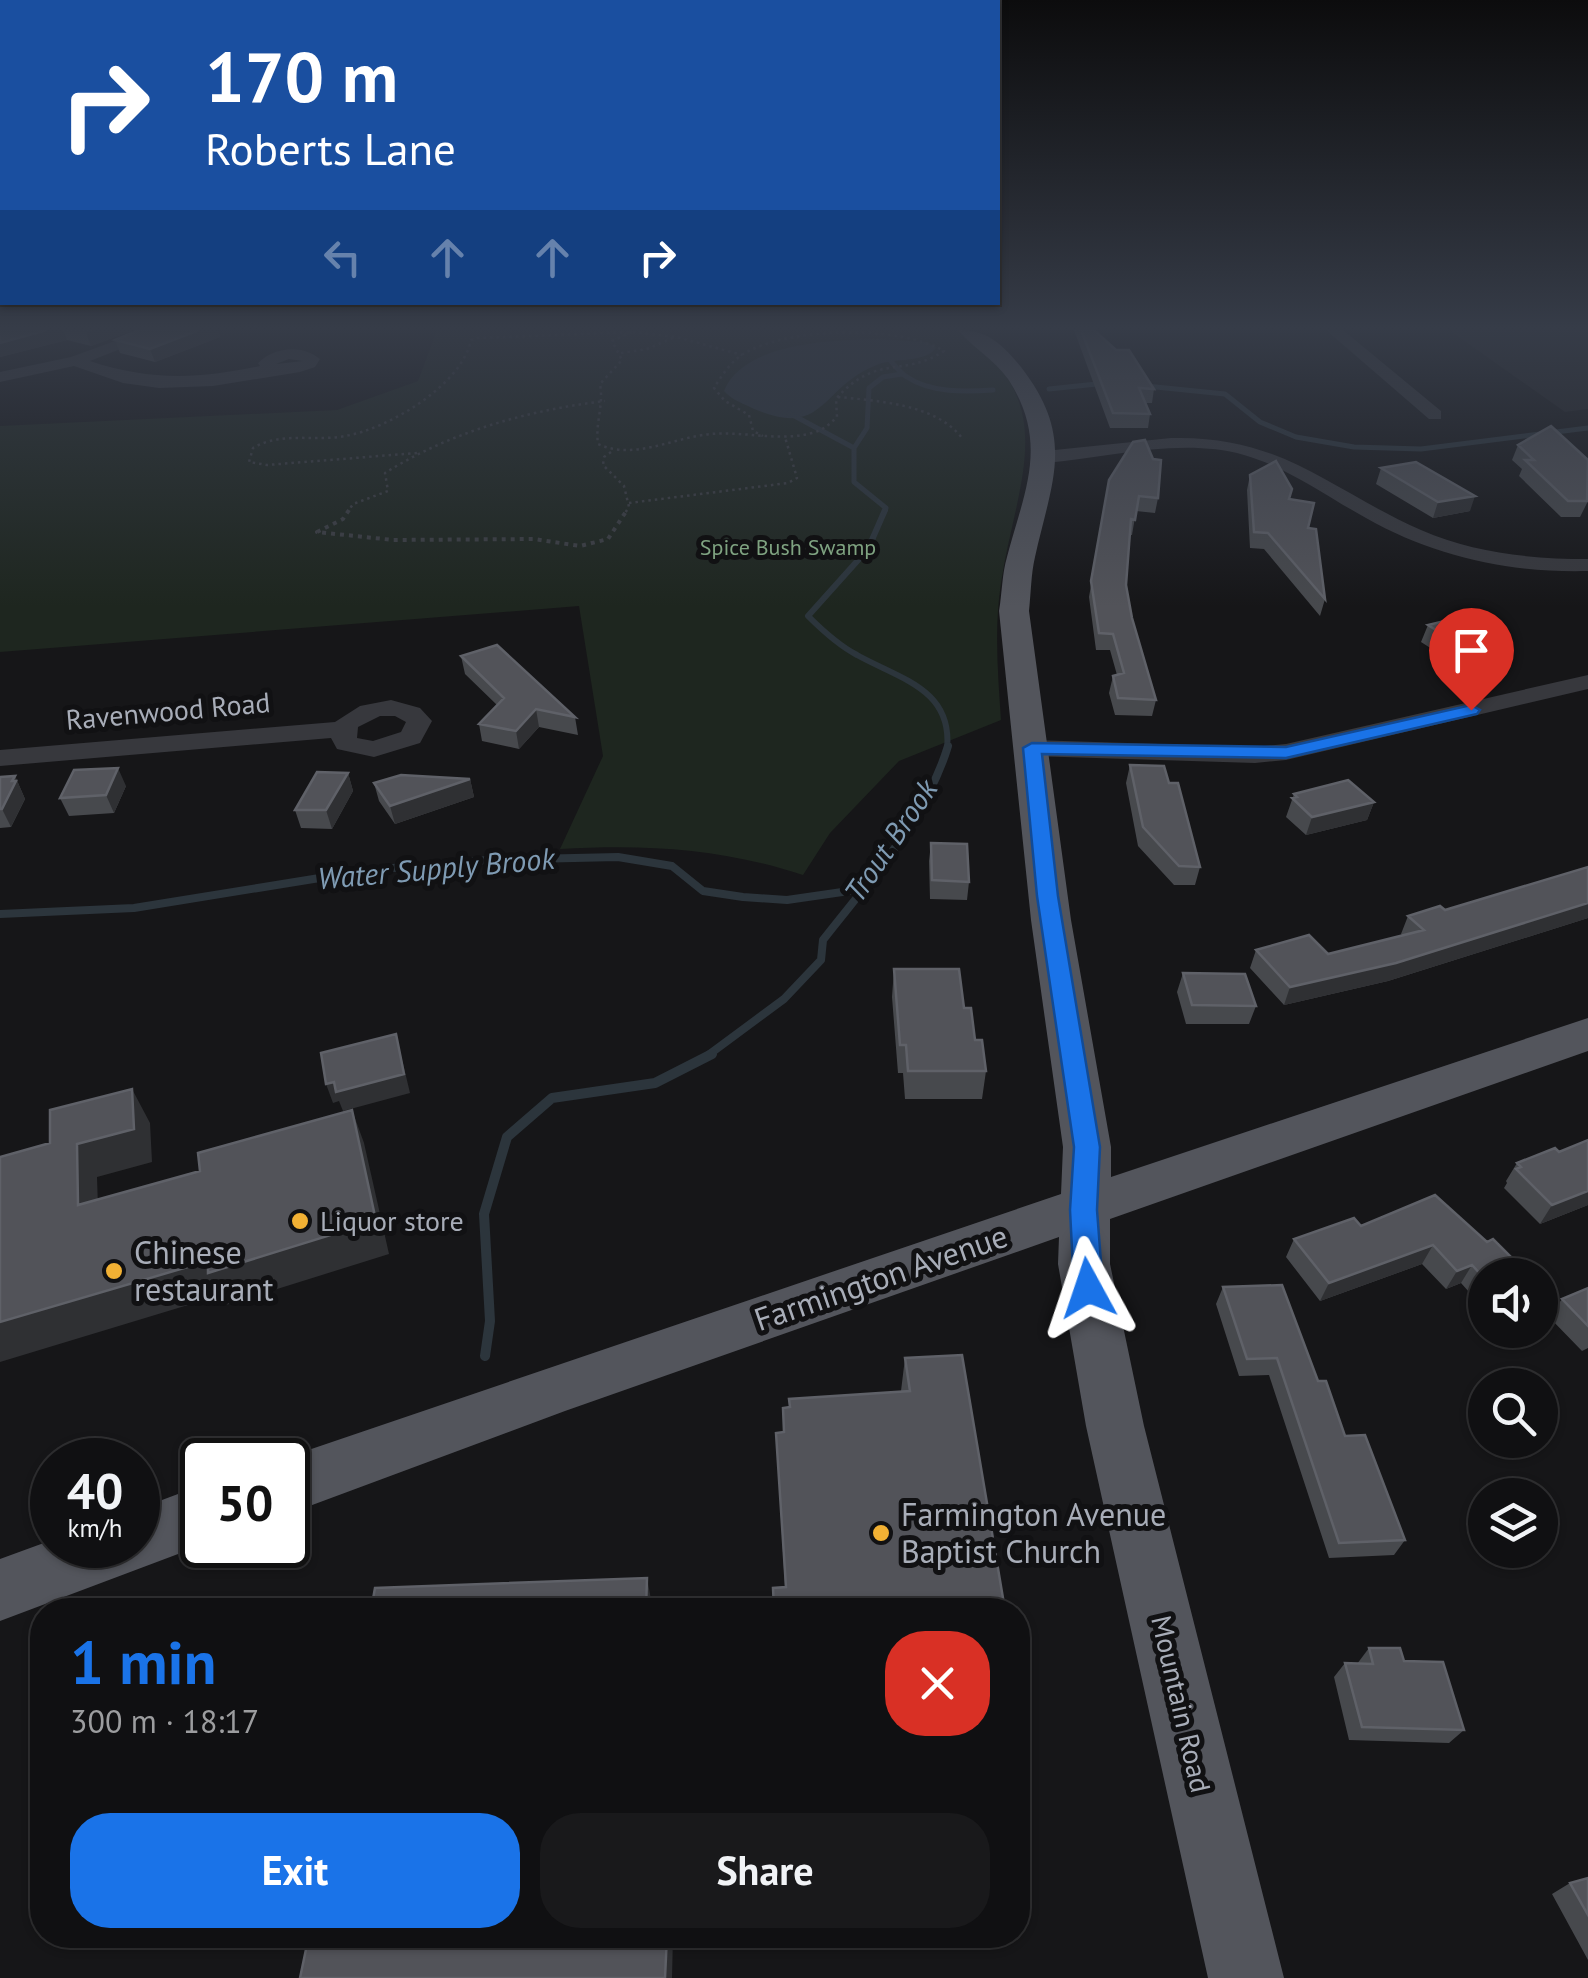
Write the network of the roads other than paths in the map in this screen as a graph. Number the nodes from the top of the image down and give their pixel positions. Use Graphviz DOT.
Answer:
graph roads {
  1 [pos="1039,422"];
  2 [pos="1045,456"];
  3 [pos="1588,565"];
  4 [pos="1585,682"];
  5 [pos="342,729"];
  6 [pos="1032,748"];
  7 [pos="0,758"];
  8 [pos="1588,1034"];
  9 [pos="1083,1210"];
  10 [pos="310,1477"];
  11 [pos="60,1568"];
  12 [pos="0,1590"];
  13 [pos="1246,1978"];
  1 -- 2 [label="main road, Mountain Road"];
  2 -- 3 [label="street"];
  2 -- 6 [label="main road, Mountain Road"];
  4 -- 6 [label="street"];
  5 -- 7 [label="street, Ravenwood Road"];
  6 -- 9 [label="main road, Mountain Road"];
  8 -- 9 [label="main road, Farmington Avenue"];
  9 -- 10 [label="main road, Farmington Avenue"];
  9 -- 13 [label="main road, Mountain Road"];
  11 -- 12 [label="main road"];
}
